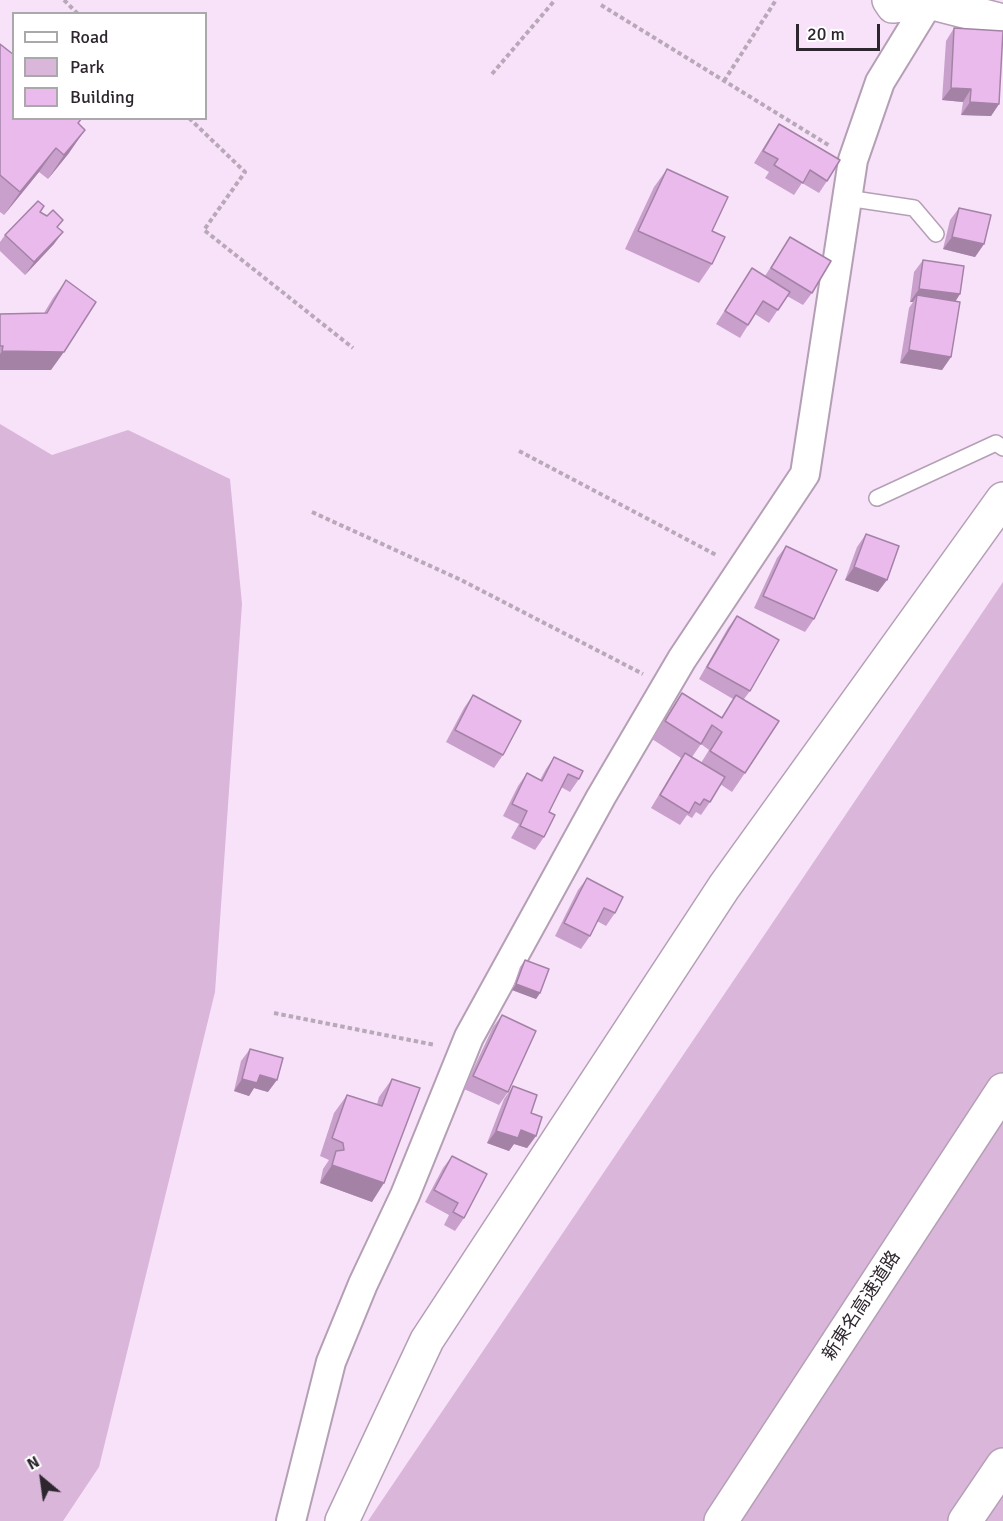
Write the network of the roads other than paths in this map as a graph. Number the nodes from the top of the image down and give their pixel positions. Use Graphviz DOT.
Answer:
graph roads {
  1 [pos="890,0"];
  2 [pos="929,1"];
  3 [pos="1003,21"];
  4 [pos="847,198"];
  5 [pos="936,234"];
  6 [pos="1003,448"];
  7 [pos="877,498"];
  8 [pos="1003,499"];
  9 [pos="1003,1090"];
  10 [pos="1003,1465"];
  11 [pos="291,1521"];
  12 [pos="342,1521"];
  13 [pos="721,1521"];
  14 [pos="965,1521"];
  1 -- 2 [label="main road"];
  2 -- 3 [label="main road"];
  2 -- 4 [label="street"];
  4 -- 5 [label="lane"];
  4 -- 11 [label="street"];
  6 -- 7 [label="lane"];
  8 -- 12 [label="main road"];
  9 -- 13 [label="main road, 新東名高速道路"];
  10 -- 14 [label="main road"];
}
